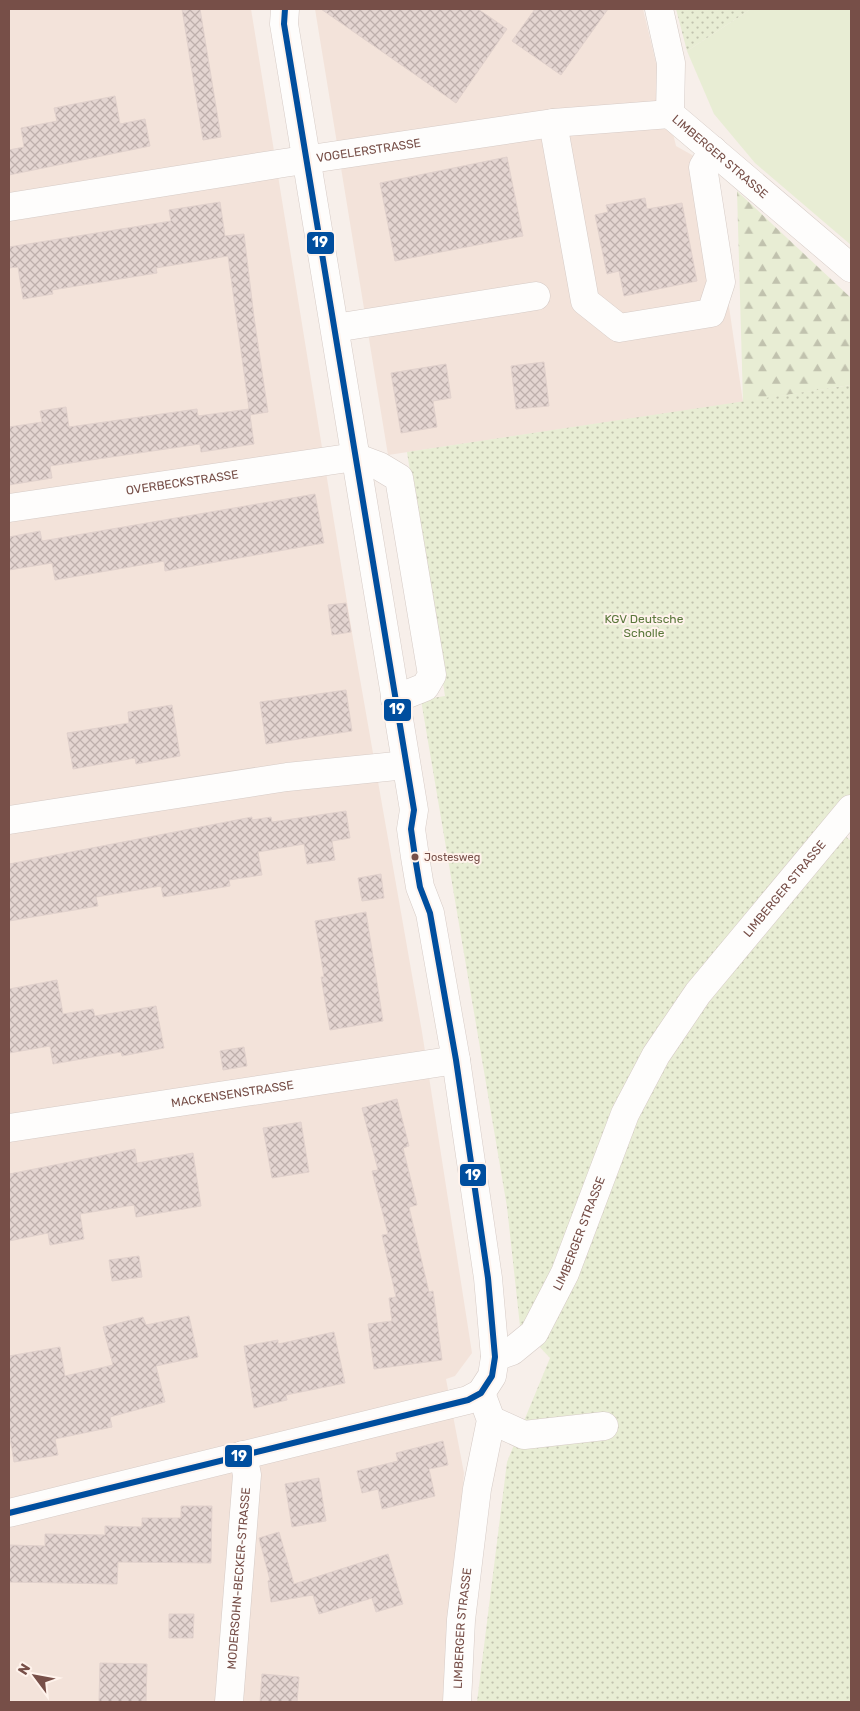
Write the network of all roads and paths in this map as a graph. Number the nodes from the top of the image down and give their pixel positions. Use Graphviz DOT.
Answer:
graph roads {
  1 [pos="285,9"];
  2 [pos="659,9"];
  3 [pos="670,114"];
  4 [pos="553,123"];
  5 [pos="713,150"];
  6 [pos="307,160"];
  7 [pos="9,207"];
  8 [pos="851,268"];
  9 [pos="536,296"];
  10 [pos="334,328"];
  11 [pos="355,457"];
  12 [pos="9,508"];
  13 [pos="395,699"];
  14 [pos="406,765"];
  15 [pos="851,809"];
  16 [pos="9,820"];
  17 [pos="456,1060"];
  18 [pos="9,1128"];
  19 [pos="495,1357"];
  20 [pos="481,1393"];
  21 [pos="491,1420"];
  22 [pos="604,1426"];
  23 [pos="243,1456"];
  24 [pos="9,1513"];
  25 [pos="229,1702"];
  26 [pos="457,1702"];
  1 -- 6 [label="street"];
  2 -- 3 [label="street, LIMBERGER STRASSE"];
  3 -- 4 [label="street, VOGELERSTRASSE"];
  3 -- 5 [label="street, LIMBERGER STRASSE"];
  4 -- 5 [label="street"];
  4 -- 6 [label="street, VOGELERSTRASSE"];
  5 -- 8 [label="street, LIMBERGER STRASSE"];
  6 -- 7 [label="street, VOGELERSTRASSE"];
  6 -- 10 [label="street"];
  9 -- 10 [label="street"];
  10 -- 11 [label="street"];
  11 -- 12 [label="street, OVERBECKSTRASSE"];
  11 -- 13 [label="street"];
  11 -- 13 [label="street"];
  13 -- 14 [label="street"];
  14 -- 16 [label="street"];
  14 -- 17 [label="street"];
  15 -- 19 [label="street, LIMBERGER STRASSE"];
  17 -- 18 [label="street, MACKENSENSTRASSE"];
  17 -- 19 [label="street"];
  19 -- 20 [label="street"];
  20 -- 21 [label="street"];
  20 -- 23 [label="street"];
  21 -- 22 [label="street"];
  21 -- 26 [label="street, LIMBERGER STRASSE"];
  23 -- 24 [label="street"];
  23 -- 25 [label="street, MODERSOHN-BECKER-STRASSE"];
}
